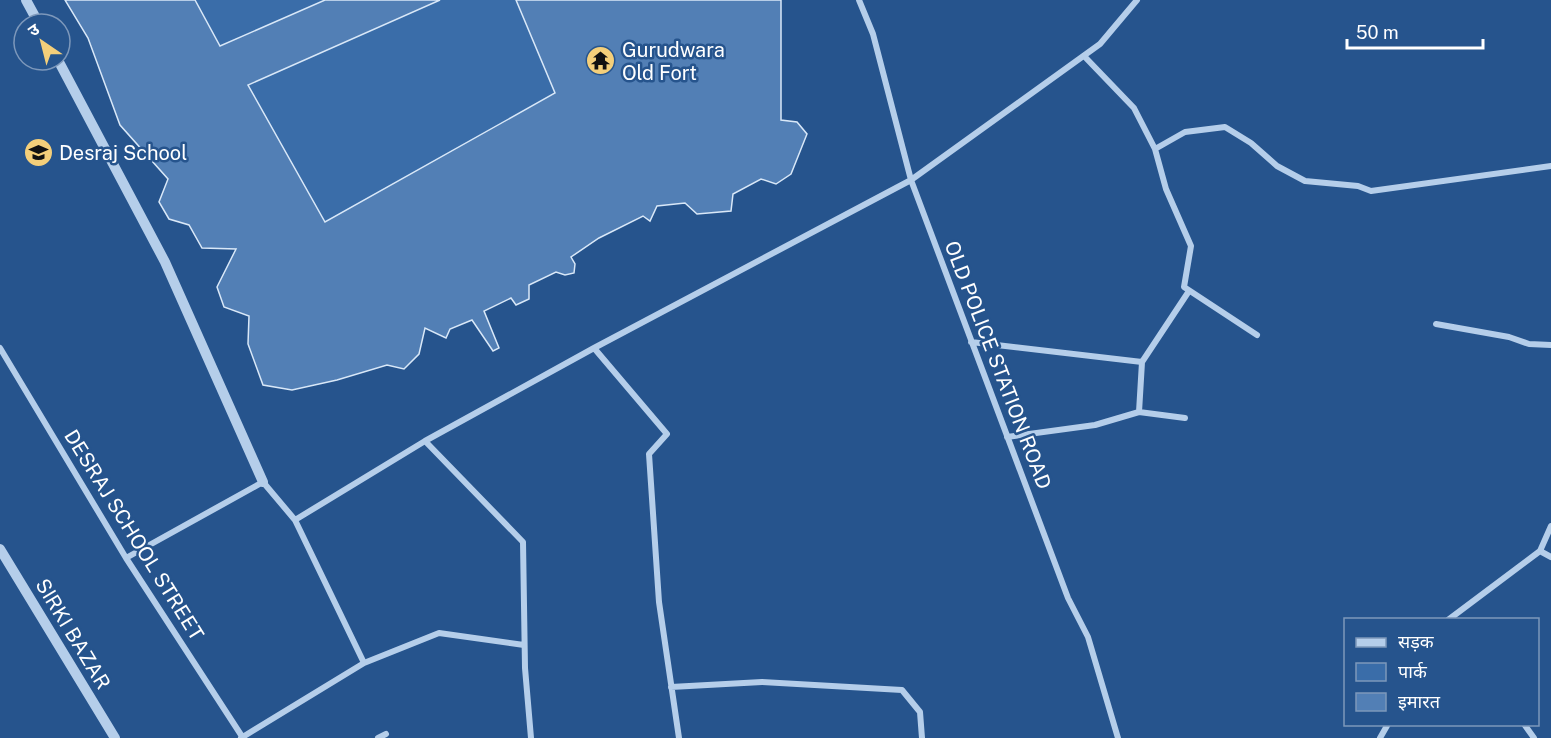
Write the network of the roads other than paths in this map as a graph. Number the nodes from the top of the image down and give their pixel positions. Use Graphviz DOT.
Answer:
graph roads {
  1 [pos="859,0"];
  2 [pos="1137,0"];
  3 [pos="1084,56"];
  4 [pos="64,72"];
  5 [pos="1155,149"];
  6 [pos="1551,166"];
  7 [pos="911,180"];
  8 [pos="1189,291"];
  9 [pos="1436,324"];
  10 [pos="1257,335"];
  11 [pos="971,342"];
  12 [pos="1551,345"];
  13 [pos="0,348"];
  14 [pos="594,348"];
  15 [pos="1142,362"];
  16 [pos="1139,412"];
  17 [pos="1185,418"];
  18 [pos="1007,437"];
  19 [pos="425,441"];
  20 [pos="263,482"];
  21 [pos="295,520"];
  22 [pos="1551,526"];
  23 [pos="0,549"];
  24 [pos="1540,551"];
  25 [pos="1551,557"];
  26 [pos="126,558"];
  27 [pos="1450,618"];
  28 [pos="524,645"];
  29 [pos="364,663"];
  30 [pos="671,687"];
  31 [pos="386,734"];
  32 [pos="115,738"];
  33 [pos="242,738"];
  34 [pos="378,738"];
  35 [pos="531,738"];
  36 [pos="679,738"];
  37 [pos="922,738"];
  38 [pos="1118,738"];
  1 -- 7 [label="street, OLD POLICE STATION ROAD"];
  2 -- 3 [label="street"];
  3 -- 5 [label="street"];
  3 -- 7 [label="street"];
  4 -- 20 [label="street"];
  5 -- 6 [label="street"];
  5 -- 8 [label="street"];
  7 -- 11 [label="street, OLD POLICE STATION ROAD"];
  7 -- 14 [label="street"];
  8 -- 10 [label="street"];
  8 -- 15 [label="street"];
  9 -- 12 [label="street"];
  11 -- 15 [label="street"];
  11 -- 18 [label="street, OLD POLICE STATION ROAD"];
  13 -- 26 [label="street, DESRAJ SCHOOL STREET"];
  14 -- 19 [label="street"];
  14 -- 30 [label="street"];
  15 -- 16 [label="street"];
  16 -- 17 [label="street"];
  16 -- 18 [label="street"];
  18 -- 38 [label="street, OLD POLICE STATION ROAD"];
  19 -- 21 [label="street"];
  19 -- 28 [label="street"];
  20 -- 21 [label="street"];
  20 -- 26 [label="street"];
  21 -- 29 [label="street"];
  22 -- 24 [label="street"];
  23 -- 32 [label="street, SIRKI BAZAR"];
  24 -- 25 [label="street"];
  24 -- 27 [label="street"];
  26 -- 33 [label="street, DESRAJ SCHOOL STREET"];
  28 -- 29 [label="street"];
  28 -- 35 [label="street"];
  29 -- 33 [label="street"];
  30 -- 36 [label="street"];
  30 -- 37 [label="street"];
  31 -- 34 [label="street"];
}
